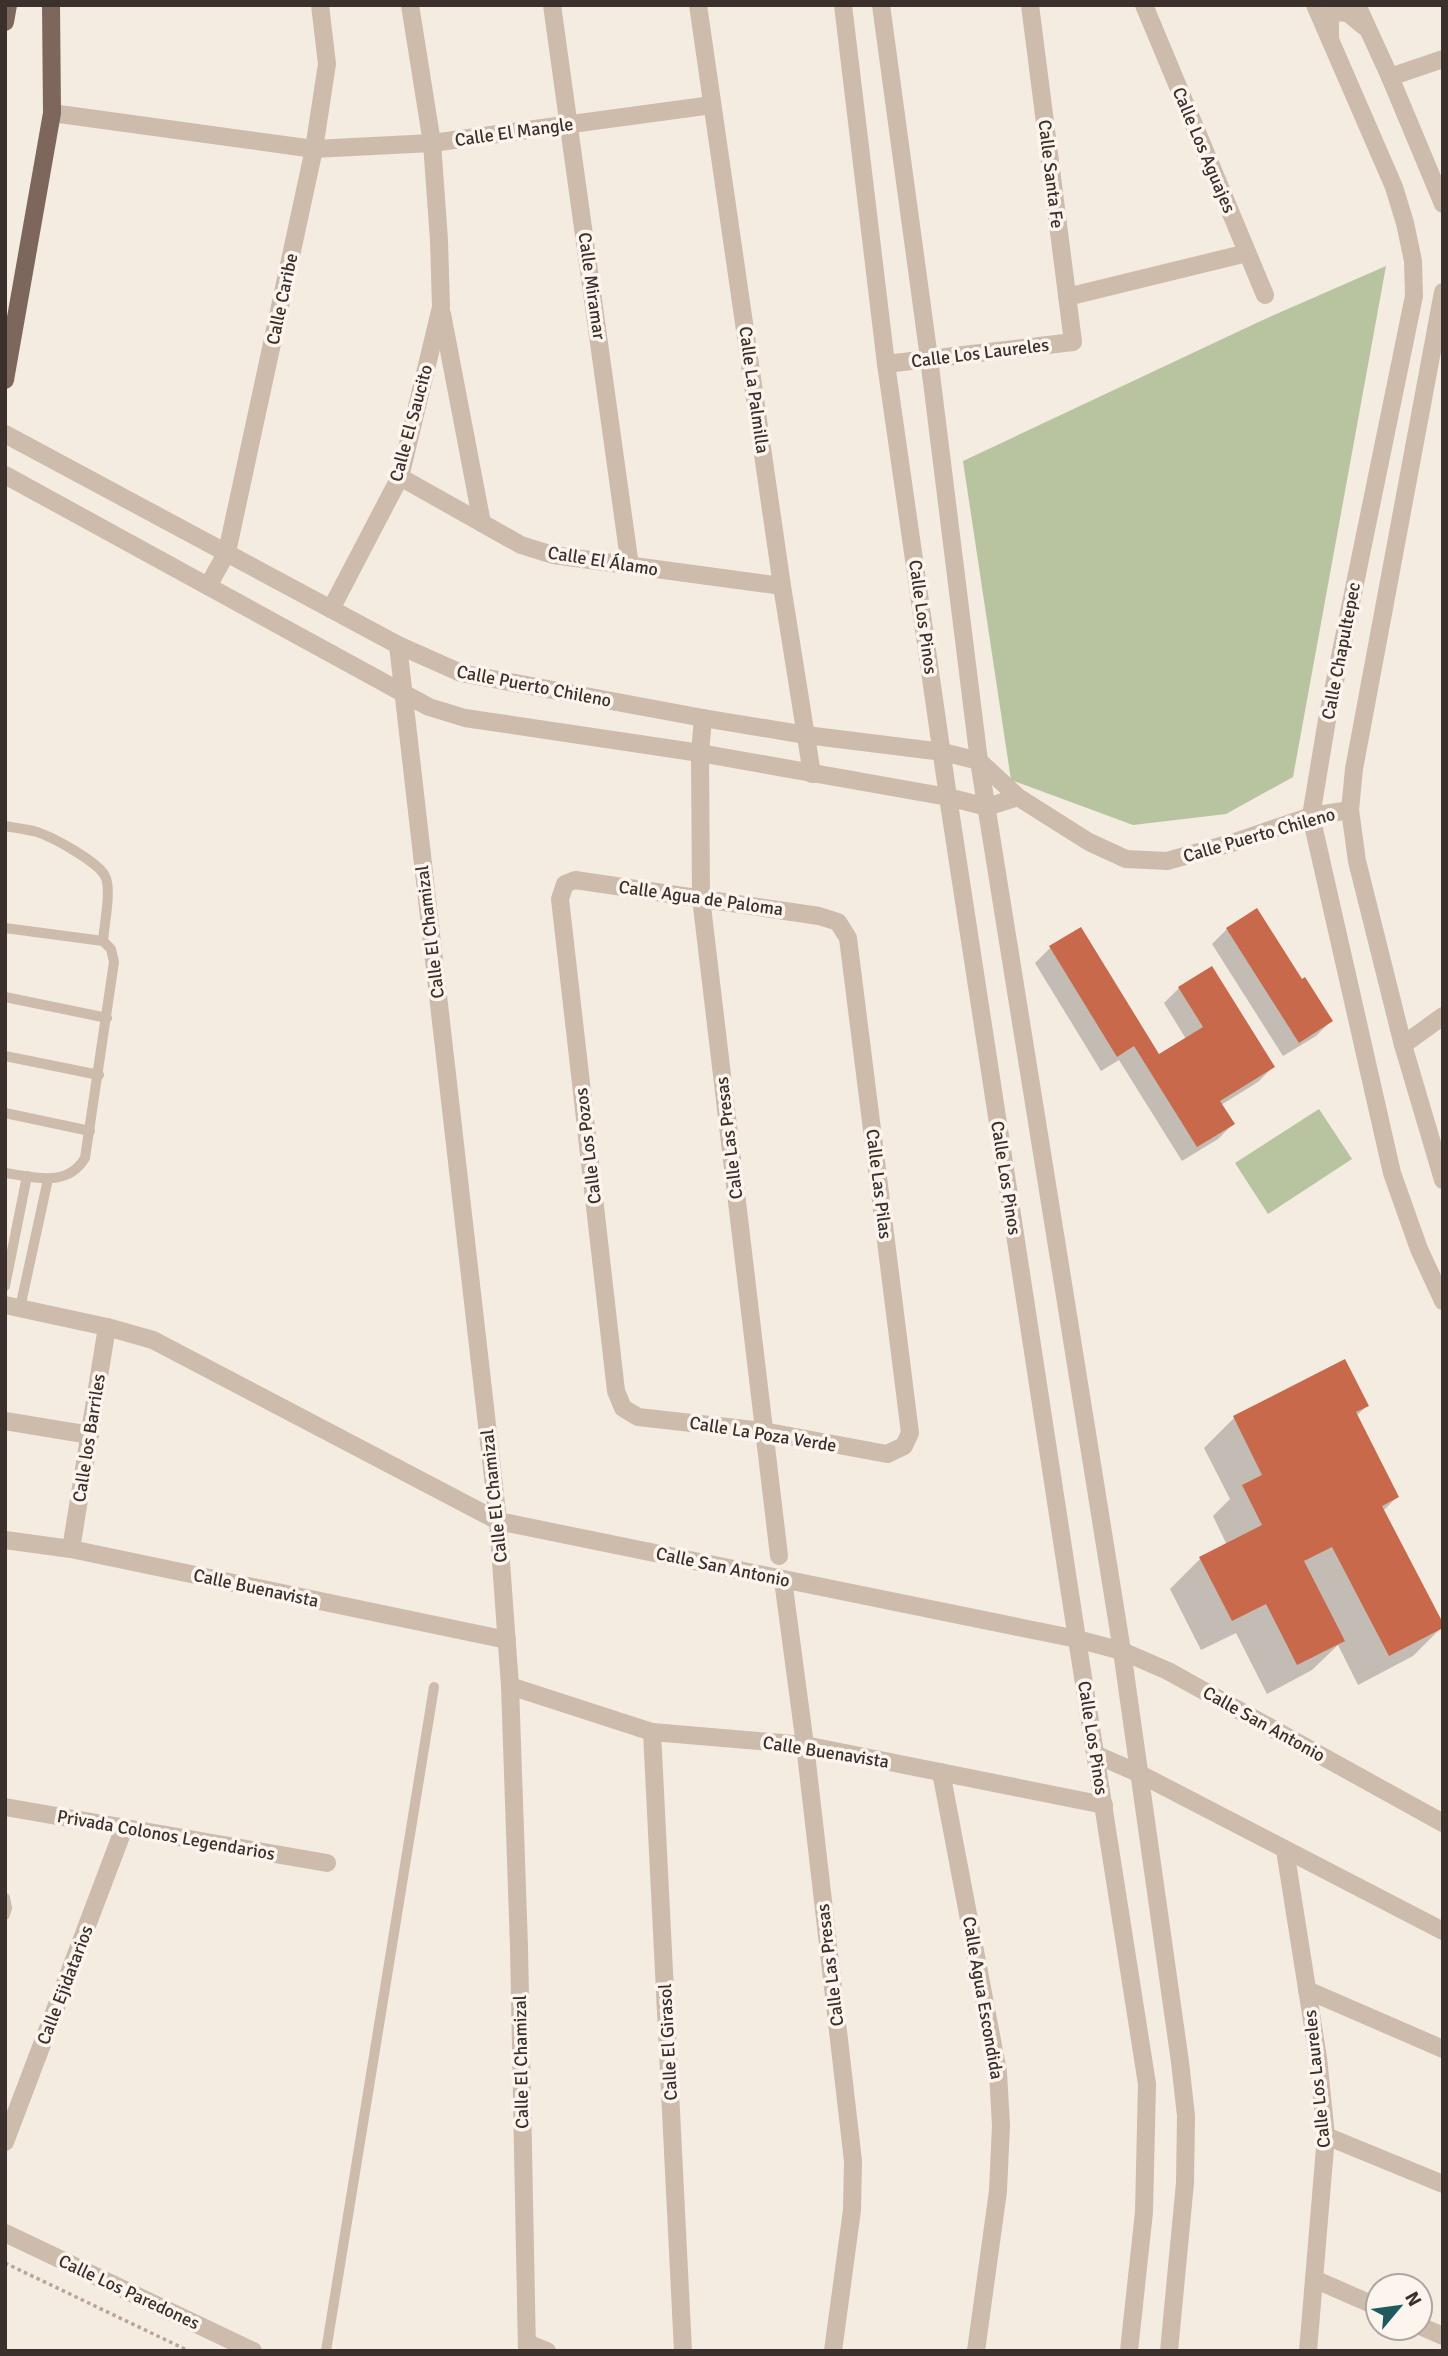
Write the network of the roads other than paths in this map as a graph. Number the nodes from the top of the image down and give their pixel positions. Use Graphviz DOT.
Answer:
graph roads {
  1 [pos="8,5"];
  2 [pos="51,5"];
  3 [pos="320,5"];
  4 [pos="410,5"];
  5 [pos="552,5"];
  6 [pos="698,5"];
  7 [pos="843,5"];
  8 [pos="881,5"];
  9 [pos="1030,5"];
  10 [pos="1144,5"];
  11 [pos="1315,5"];
  12 [pos="1357,5"];
  13 [pos="5,22"];
  14 [pos="1370,32"];
  15 [pos="1331,41"];
  16 [pos="1443,59"];
  17 [pos="1391,77"];
  18 [pos="712,105"];
  19 [pos="52,113"];
  20 [pos="570,124"];
  21 [pos="432,143"];
  22 [pos="314,149"];
  23 [pos="1441,193"];
  24 [pos="1247,253"];
  25 [pos="1443,292"];
  26 [pos="1265,295"];
  27 [pos="1068,297"];
  28 [pos="441,307"];
  29 [pos="1073,342"];
  30 [pos="929,358"];
  31 [pos="886,364"];
  32 [pos="5,380"];
  33 [pos="5,435"];
  34 [pos="5,474"];
  35 [pos="400,477"];
  36 [pos="482,523"];
  37 [pos="227,552"];
  38 [pos="630,566"];
  39 [pos="208,586"];
  40 [pos="782,586"];
  41 [pos="331,609"];
  42 [pos="398,645"];
  43 [pos="403,693"];
  44 [pos="703,718"];
  45 [pos="806,735"];
  46 [pos="943,752"];
  47 [pos="700,753"];
  48 [pos="979,761"];
  49 [pos="812,774"];
  50 [pos="948,797"];
  51 [pos="1018,797"];
  52 [pos="987,807"];
  53 [pos="1349,810"];
  54 [pos="1311,816"];
  55 [pos="5,826"];
  56 [pos="565,884"];
  57 [pos="701,898"];
  58 [pos="838,922"];
  59 [pos="5,929"];
  60 [pos="103,941"];
  61 [pos="5,997"];
  62 [pos="1443,1016"];
  63 [pos="107,1018"];
  64 [pos="1403,1045"];
  65 [pos="5,1056"];
  66 [pos="99,1075"];
  67 [pos="5,1113"];
  68 [pos="90,1131"];
  69 [pos="5,1173"];
  70 [pos="27,1176"];
  71 [pos="48,1179"];
  72 [pos="1443,1180"];
  73 [pos="5,1286"];
  74 [pos="1443,1301"];
  75 [pos="13,1307"];
  76 [pos="107,1327"];
  77 [pos="623,1408"];
  78 [pos="5,1421"];
  79 [pos="763,1431"];
  80 [pos="90,1435"];
  81 [pos="904,1447"];
  82 [pos="498,1521"];
  83 [pos="5,1540"];
  84 [pos="71,1549"];
  85 [pos="779,1556"];
  86 [pos="783,1580"];
  87 [pos="1076,1639"];
  88 [pos="507,1640"];
  89 [pos="1122,1651"];
  90 [pos="510,1686"];
  91 [pos="434,1687"];
  92 [pos="652,1732"];
  93 [pos="805,1745"];
  94 [pos="1097,1755"];
  95 [pos="942,1772"];
  96 [pos="1139,1773"];
  97 [pos="1104,1804"];
  98 [pos="5,1807"];
  99 [pos="1443,1823"];
  100 [pos="124,1828"];
  101 [pos="1285,1850"];
  102 [pos="327,1863"];
  103 [pos="5,1898"];
  104 [pos="5,1915"];
  105 [pos="1443,1931"];
  106 [pos="1307,1990"];
  107 [pos="1443,2049"];
  108 [pos="1326,2136"];
  109 [pos="5,2142"];
  110 [pos="1443,2183"];
  111 [pos="5,2233"];
  112 [pos="1314,2279"];
  113 [pos="1364,2301"];
  114 [pos="527,2347"];
  115 [pos="253,2351"];
  116 [pos="326,2351"];
  117 [pos="547,2351"];
  118 [pos="683,2351"];
  119 [pos="833,2351"];
  120 [pos="976,2351"];
  121 [pos="1129,2351"];
  122 [pos="1169,2351"];
  123 [pos="1308,2351"];
  1 -- 13 [label="main road"];
  2 -- 19 [label="main road"];
  3 -- 22 [label="street, Calle Caribe"];
  4 -- 21 [label="street, Calle El Saucito"];
  5 -- 20 [label="street, Calle Miramar"];
  6 -- 18 [label="street, Calle La Palmilla"];
  7 -- 31 [label="street, Calle Los Pinos"];
  8 -- 30 [label="street, Calle Los Pinos"];
  9 -- 27 [label="street, Calle Santa Fe"];
  10 -- 24 [label="street, Calle Los Aguajes"];
  11 -- 15 [label="street, Calle Chapultepec"];
  12 -- 14 [label="street"];
  14 -- 15 [label="street"];
  14 -- 17 [label="street"];
  15 -- 54 [label="street, Calle Chapultepec"];
  16 -- 17 [label="street"];
  17 -- 23 [label="street"];
  18 -- 20 [label="street, Calle El Mangle"];
  18 -- 40 [label="street, Calle La Palmilla"];
  19 -- 22 [label="street, Calle El Mangle"];
  19 -- 32 [label="main road"];
  20 -- 21 [label="street, Calle El Mangle"];
  20 -- 38 [label="street, Calle Miramar"];
  21 -- 22 [label="street, Calle El Mangle"];
  21 -- 28 [label="street, Calle El Saucito"];
  22 -- 37 [label="street, Calle Caribe"];
  24 -- 26 [label="street, Calle Los Aguajes"];
  24 -- 27 [label="street"];
  25 -- 53 [label="street, Calle Chapultepec"];
  27 -- 29 [label="street, Calle Santa Fe"];
  28 -- 35 [label="street, Calle El Saucito"];
  28 -- 36 [label="street, Calle El Saucito"];
  29 -- 30 [label="street, Calle Los Laureles"];
  30 -- 31 [label="street, Calle Los Laureles"];
  30 -- 48 [label="street, Calle Los Pinos"];
  31 -- 46 [label="street, Calle Los Pinos"];
  33 -- 37 [label="street, Calle Puerto Chileno"];
  34 -- 39 [label="street"];
  35 -- 36 [label="street, Calle El Álamo"];
  35 -- 41 [label="street, Calle El Saucito"];
  36 -- 38 [label="street, Calle El Álamo"];
  37 -- 39 [label="street, Calle Caribe"];
  37 -- 41 [label="street, Calle Puerto Chileno"];
  38 -- 40 [label="street, Calle El Álamo"];
  39 -- 43 [label="street"];
  40 -- 45 [label="street, Calle La Palmilla"];
  41 -- 42 [label="street, Calle Puerto Chileno"];
  42 -- 43 [label="street, Calle El Chamizal"];
  42 -- 44 [label="street, Calle Puerto Chileno"];
  43 -- 47 [label="street"];
  43 -- 82 [label="street, Calle El Chamizal"];
  44 -- 45 [label="street, Calle Puerto Chileno"];
  44 -- 47 [label="street, Calle Las Presas"];
  45 -- 46 [label="street, Calle Puerto Chileno"];
  45 -- 49 [label="street, Calle La Palmilla"];
  46 -- 48 [label="street, Calle Puerto Chileno"];
  46 -- 50 [label="street, Calle Los Pinos"];
  47 -- 49 [label="street"];
  47 -- 57 [label="street, Calle Las Presas"];
  48 -- 51 [label="street, Calle Puerto Chileno"];
  48 -- 52 [label="street, Calle Los Pinos"];
  49 -- 50 [label="street"];
  50 -- 52 [label="street"];
  50 -- 87 [label="street, Calle Los Pinos"];
  51 -- 52 [label="street"];
  51 -- 54 [label="street, Calle Puerto Chileno"];
  52 -- 89 [label="street, Calle Los Pinos"];
  53 -- 54 [label="street, Calle Puerto Chileno"];
  53 -- 64 [label="street, Calle Chapultepec"];
  54 -- 74 [label="street, Calle Chapultepec"];
  55 -- 60 [label="lane"];
  56 -- 57 [label="street, Calle Agua de Paloma"];
  56 -- 77 [label="street, Calle Los Pozos"];
  57 -- 58 [label="street, Calle Agua de Paloma"];
  57 -- 79 [label="street, Calle Las Presas"];
  58 -- 81 [label="street, Calle Las Pilas"];
  59 -- 60 [label="lane"];
  60 -- 63 [label="lane"];
  61 -- 63 [label="lane"];
  62 -- 64 [label="street"];
  63 -- 66 [label="lane"];
  64 -- 72 [label="street, Calle Chapultepec"];
  65 -- 66 [label="lane"];
  66 -- 68 [label="lane"];
  67 -- 68 [label="lane"];
  68 -- 71 [label="lane"];
  69 -- 70 [label="lane"];
  70 -- 71 [label="lane"];
  70 -- 73 [label="lane"];
  71 -- 75 [label="lane"];
  75 -- 76 [label="street, Calle San Antonio"];
  76 -- 80 [label="street, Calle los Barriles"];
  76 -- 82 [label="street, Calle San Antonio"];
  77 -- 79 [label="street, Calle La Poza Verde"];
  78 -- 80 [label="street"];
  79 -- 81 [label="street, Calle La Poza Verde"];
  79 -- 85 [label="street, Calle Las Presas"];
  80 -- 84 [label="street, Calle los Barriles"];
  82 -- 86 [label="street, Calle San Antonio"];
  82 -- 88 [label="street, Calle El Chamizal"];
  83 -- 84 [label="street, Calle Buenavista"];
  84 -- 88 [label="street, Calle Buenavista"];
  86 -- 87 [label="street, Calle San Antonio"];
  86 -- 93 [label="street, Calle Las Presas"];
  87 -- 89 [label="street, Calle San Antonio"];
  87 -- 94 [label="street, Calle Los Pinos"];
  88 -- 90 [label="street, Calle El Chamizal"];
  89 -- 96 [label="street, Calle Los Pinos"];
  89 -- 99 [label="street, Calle San Antonio"];
  90 -- 92 [label="street, Calle Buenavista"];
  90 -- 114 [label="street, Calle El Chamizal"];
  91 -- 116 [label="lane"];
  92 -- 93 [label="street, Calle Buenavista"];
  92 -- 118 [label="street, Calle El Girasol"];
  93 -- 95 [label="street, Calle Buenavista"];
  93 -- 119 [label="street, Calle Las Presas"];
  94 -- 96 [label="street"];
  94 -- 97 [label="street, Calle Los Pinos"];
  95 -- 97 [label="street, Calle Buenavista"];
  95 -- 120 [label="street, Calle Agua Escondida"];
  96 -- 101 [label="street"];
  96 -- 122 [label="street, Calle Los Pinos"];
  97 -- 121 [label="street, Calle Los Pinos"];
  98 -- 100 [label="street, Privada Colonos Legendarios"];
  100 -- 102 [label="street, Privada Colonos Legendarios"];
  100 -- 109 [label="street, Calle Ejidatarios"];
  101 -- 105 [label="street"];
  101 -- 106 [label="street, Calle Los Laureles"];
  103 -- 104 [label="lane"];
  106 -- 107 [label="street"];
  106 -- 108 [label="street, Calle Los Laureles"];
  108 -- 110 [label="street"];
  108 -- 112 [label="street, Calle Los Laureles"];
  111 -- 115 [label="street, Calle Los Paredones"];
  112 -- 113 [label="street"];
  112 -- 123 [label="street, Calle Los Laureles"];
  114 -- 117 [label="street"];
}
